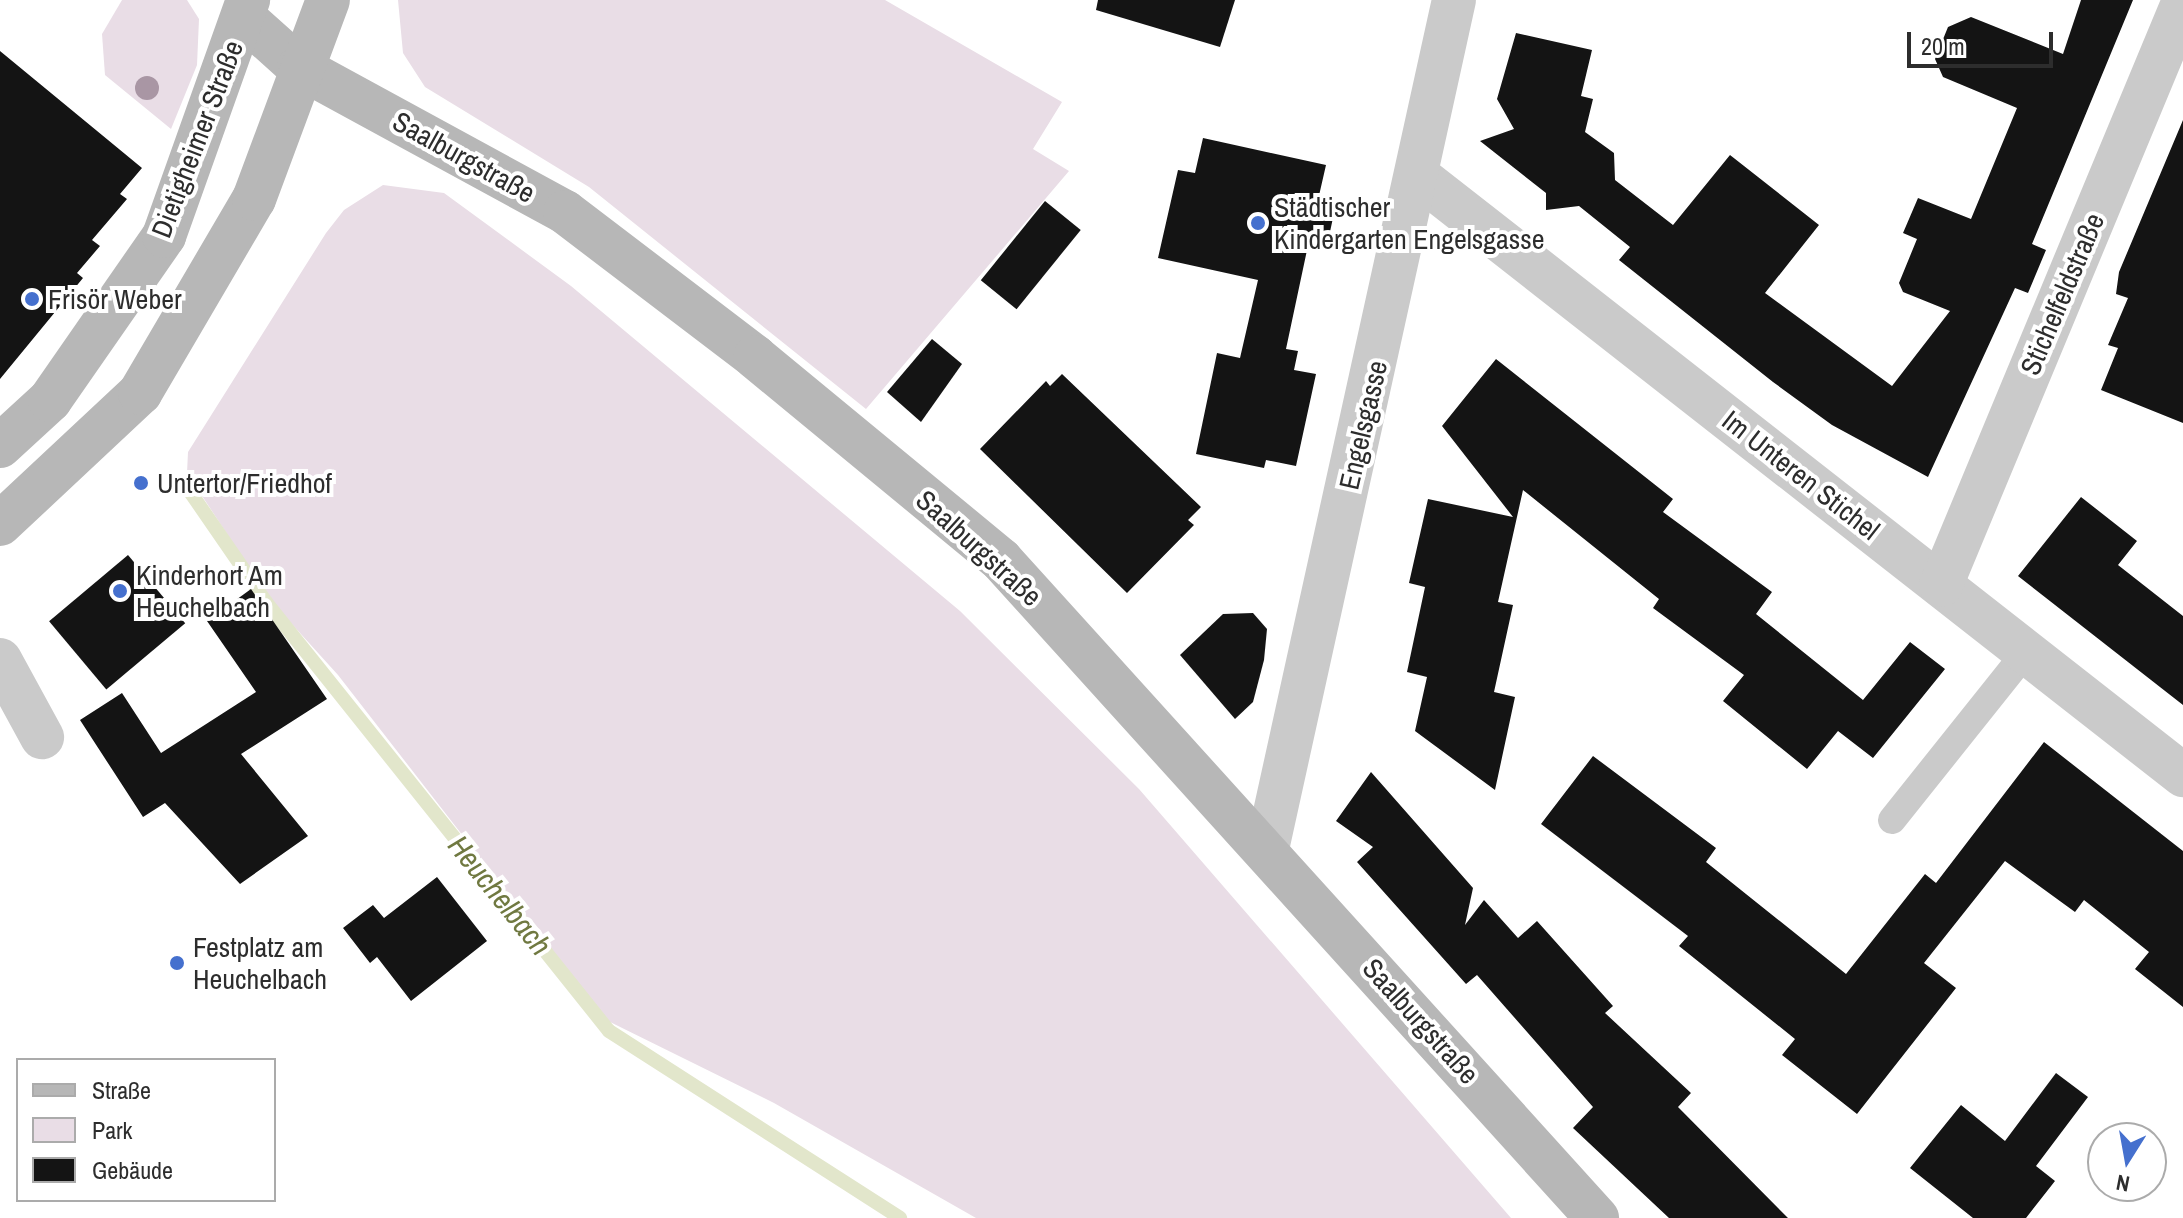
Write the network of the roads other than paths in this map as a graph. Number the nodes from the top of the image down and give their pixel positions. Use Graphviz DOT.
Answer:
graph roads {
  1 [pos="328,0"];
  2 [pos="1454,0"];
  3 [pos="2183,3"];
  4 [pos="241,6"];
  5 [pos="299,67"];
  6 [pos="1418,176"];
  7 [pos="0,446"];
  8 [pos="0,524"];
  9 [pos="1941,585"];
  10 [pos="2026,652"];
  11 [pos="0,660"];
  12 [pos="42,737"];
  13 [pos="2183,775"];
  14 [pos="1892,820"];
  15 [pos="1267,849"];
  16 [pos="1597,1218"];
  1 -- 5 [label="street"];
  2 -- 6 [label="street, Engelsgasse"];
  3 -- 9 [label="street, Stichelfeldstraße"];
  4 -- 5 [label="street, Saalburgstraße"];
  4 -- 7 [label="street, Dietigheimer Straße"];
  5 -- 8 [label="street"];
  5 -- 15 [label="street, Saalburgstraße"];
  6 -- 9 [label="street, Im Unteren Stichel"];
  6 -- 15 [label="street, Engelsgasse"];
  9 -- 10 [label="street, Im Unteren Stichel"];
  10 -- 13 [label="street, Im Unteren Stichel"];
  10 -- 14 [label="lane"];
  11 -- 12 [label="street"];
  15 -- 16 [label="street, Saalburgstraße"];
}
